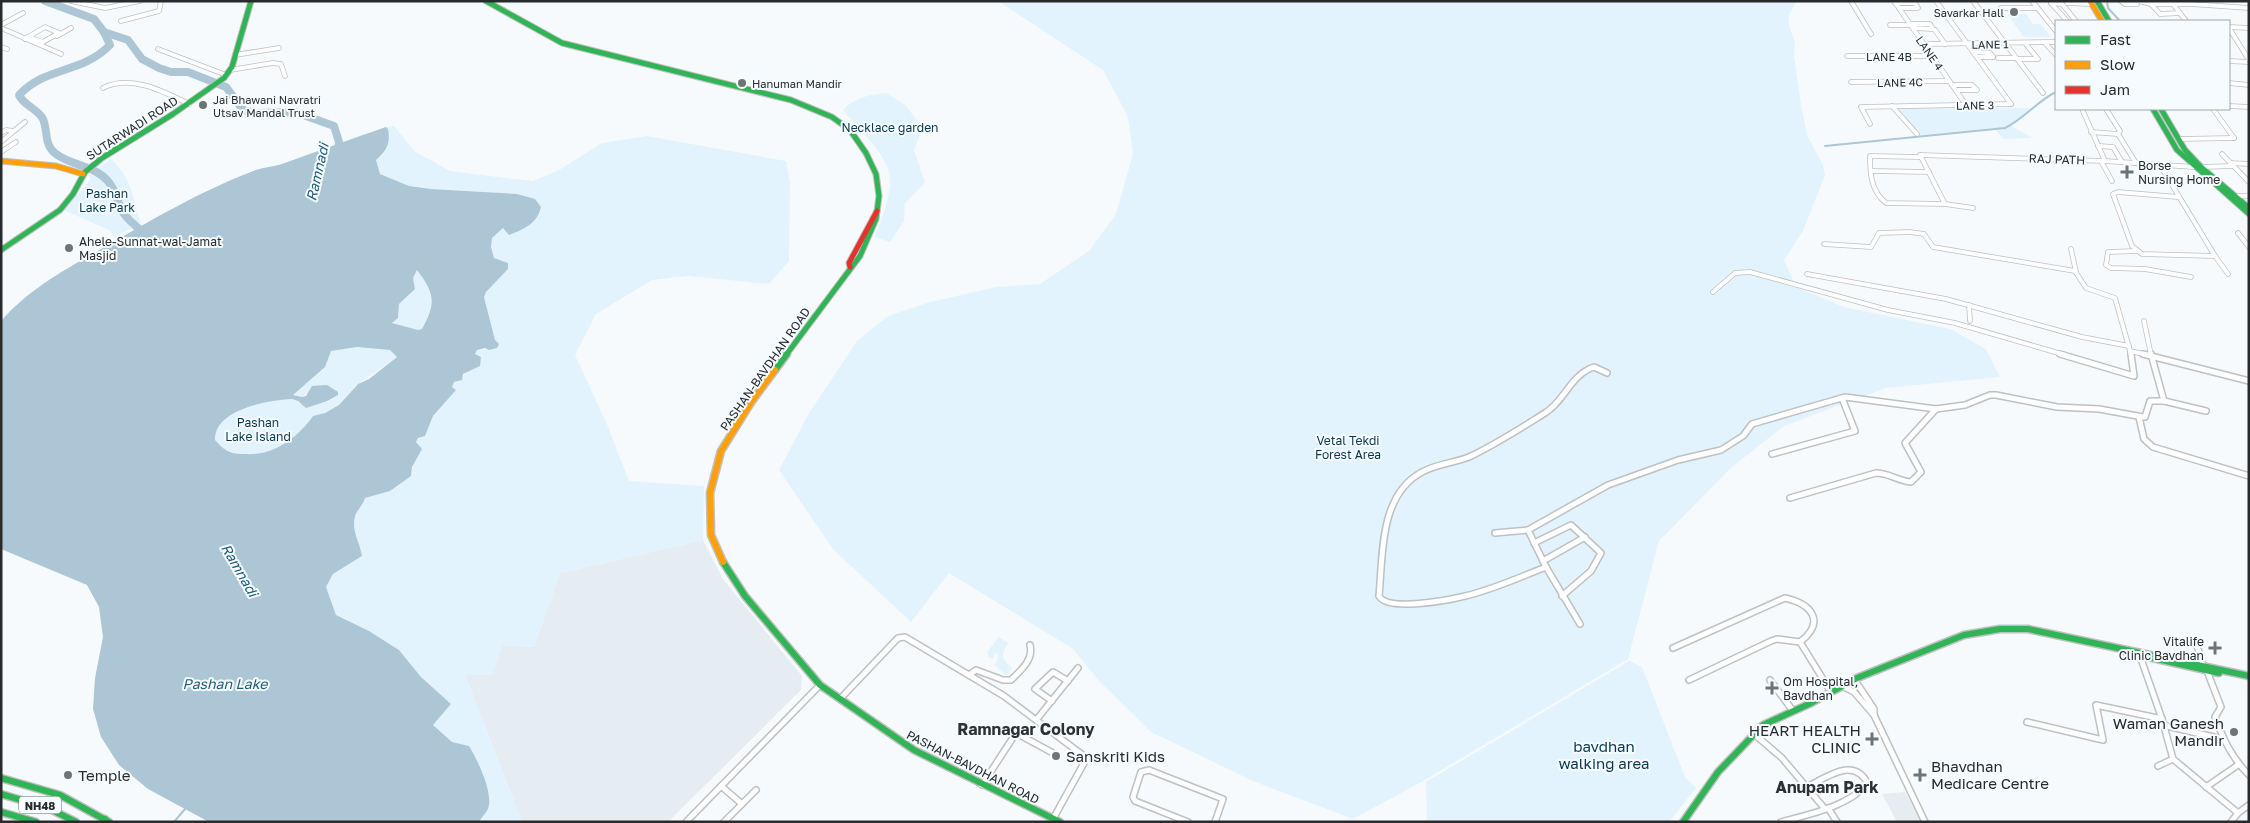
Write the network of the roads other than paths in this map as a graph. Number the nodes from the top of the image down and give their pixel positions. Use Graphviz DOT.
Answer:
graph roads {
  1 [pos="71,1"];
  2 [pos="140,1"];
  3 [pos="161,1"];
  4 [pos="251,1"];
  5 [pos="486,1"];
  6 [pos="1851,1"];
  7 [pos="1936,1"];
  8 [pos="1973,1"];
  9 [pos="2032,1"];
  10 [pos="2121,1"];
  11 [pos="1895,2"];
  12 [pos="2093,2"];
  13 [pos="2067,3"];
  14 [pos="2138,3"];
  15 [pos="2173,4"];
  16 [pos="2152,5"];
  17 [pos="1898,8"];
  18 [pos="2001,8"];
  19 [pos="2037,8"];
  20 [pos="2249,8"];
  21 [pos="24,13"];
  22 [pos="2178,13"];
  23 [pos="2066,20"];
  24 [pos="2075,20"];
  25 [pos="2102,20"];
  26 [pos="2108,20"];
  27 [pos="2185,20"];
  28 [pos="121,21"];
  29 [pos="1890,25"];
  30 [pos="1,26"];
  31 [pos="1911,26"];
  32 [pos="2230,27"];
  33 [pos="71,28"];
  34 [pos="2249,28"];
  35 [pos="2230,29"];
  36 [pos="1935,30"];
  37 [pos="2055,30"];
  38 [pos="1872,34"];
  39 [pos="27,38"];
  40 [pos="2055,42"];
  41 [pos="2025,43"];
  42 [pos="2046,43"];
  43 [pos="1924,44"];
  44 [pos="1945,44"];
  45 [pos="1967,44"];
  46 [pos="2005,44"];
  47 [pos="41,46"];
  48 [pos="1,47"];
  49 [pos="279,48"];
  50 [pos="7,49"];
  51 [pos="158,49"];
  52 [pos="2054,51"];
  53 [pos="61,54"];
  54 [pos="236,55"];
  55 [pos="1847,56"];
  56 [pos="1932,56"];
  57 [pos="1998,58"];
  58 [pos="2016,59"];
  59 [pos="2230,61"];
  60 [pos="2249,61"];
  61 [pos="227,74"];
  62 [pos="285,76"];
  63 [pos="1949,81"];
  64 [pos="1851,82"];
  65 [pos="2230,82"];
  66 [pos="2249,85"];
  67 [pos="103,88"];
  68 [pos="2043,93"];
  69 [pos="188,104"];
  70 [pos="1966,105"];
  71 [pos="1892,106"];
  72 [pos="2230,106"];
  73 [pos="2249,107"];
  74 [pos="2082,110"];
  75 [pos="2107,110"];
  76 [pos="2154,110"];
  77 [pos="2162,110"];
  78 [pos="2214,110"];
  79 [pos="25,122"];
  80 [pos="1870,124"];
  81 [pos="14,131"];
  82 [pos="2091,132"];
  83 [pos="1,133"];
  84 [pos="1918,134"];
  85 [pos="2118,134"];
  86 [pos="2178,139"];
  87 [pos="1,142"];
  88 [pos="16,142"];
  89 [pos="2098,146"];
  90 [pos="1,152"];
  91 [pos="2222,154"];
  92 [pos="1920,156"];
  93 [pos="2,161"];
  94 [pos="2103,161"];
  95 [pos="2122,162"];
  96 [pos="2136,163"];
  97 [pos="2249,164"];
  98 [pos="2160,165"];
  99 [pos="2231,165"];
  100 [pos="2194,167"];
  101 [pos="2201,167"];
  102 [pos="1872,171"];
  103 [pos="1929,172"];
  104 [pos="84,173"];
  105 [pos="2112,181"];
  106 [pos="2249,182"];
  107 [pos="2234,196"];
  108 [pos="2249,196"];
  109 [pos="2178,197"];
  110 [pos="1945,204"];
  111 [pos="1973,208"];
  112 [pos="2249,208"];
  113 [pos="2249,214"];
  114 [pos="2238,233"];
  115 [pos="1824,244"];
  116 [pos="2249,247"];
  117 [pos="2071,248"];
  118 [pos="1,250"];
  119 [pos="2136,251"];
  120 [pos="2215,256"];
  121 [pos="2076,272"];
  122 [pos="1807,274"];
  123 [pos="2228,274"];
  124 [pos="2191,277"];
  125 [pos="1713,292"];
  126 [pos="1970,305"];
  127 [pos="1970,321"];
  128 [pos="2144,322"];
  129 [pos="2129,346"];
  130 [pos="2130,351"];
  131 [pos="2151,356"];
  132 [pos="1607,373"];
  133 [pos="2249,381"];
  134 [pos="1842,398"];
  135 [pos="2164,401"];
  136 [pos="1936,408"];
  137 [pos="2206,411"];
  138 [pos="2139,417"];
  139 [pos="1772,454"];
  140 [pos="2249,476"];
  141 [pos="1790,498"];
  142 [pos="1528,530"];
  143 [pos="1495,533"];
  144 [pos="1585,536"];
  145 [pos="1534,543"];
  146 [pos="1543,561"];
  147 [pos="1546,567"];
  148 [pos="1562,596"];
  149 [pos="1580,624"];
  150 [pos="1800,642"];
  151 [pos="2196,642"];
  152 [pos="1030,645"];
  153 [pos="1673,648"];
  154 [pos="2117,648"];
  155 [pos="2140,656"];
  156 [pos="1014,667"];
  157 [pos="1078,668"];
  158 [pos="2205,668"];
  159 [pos="1019,671"];
  160 [pos="969,675"];
  161 [pos="2249,678"];
  162 [pos="1854,679"];
  163 [pos="1689,680"];
  164 [pos="1770,680"];
  165 [pos="1068,681"];
  166 [pos="820,685"];
  167 [pos="1842,686"];
  168 [pos="1831,692"];
  169 [pos="840,699"];
  170 [pos="1052,701"];
  171 [pos="1793,711"];
  172 [pos="1874,715"];
  173 [pos="1037,719"];
  174 [pos="2026,722"];
  175 [pos="2163,722"];
  176 [pos="1753,733"];
  177 [pos="2222,739"];
  178 [pos="1053,753"];
  179 [pos="2173,759"];
  180 [pos="2238,765"];
  181 [pos="2158,766"];
  182 [pos="2249,775"];
  183 [pos="1,778"];
  184 [pos="982,785"];
  185 [pos="721,786"];
  186 [pos="1806,787"];
  187 [pos="2206,787"];
  188 [pos="756,790"];
  189 [pos="1,794"];
  190 [pos="742,804"];
  191 [pos="2249,805"];
  192 [pos="1826,808"];
  193 [pos="1,812"];
  194 [pos="2238,813"];
  195 [pos="1053,818"];
  196 [pos="105,821"];
  197 [pos="36,822"];
  198 [pos="76,822"];
  199 [pos="686,822"];
  200 [pos="724,822"];
  201 [pos="1060,822"];
  202 [pos="1188,822"];
  203 [pos="1215,822"];
  204 [pos="1683,822"];
  205 [pos="1781,822"];
  206 [pos="1837,822"];
  207 [pos="1925,822"];
  208 [pos="2232,822"];
  1 -- 2 [label="street"];
  3 -- 28 [label="street"];
  4 -- 54 [label="main road"];
  5 -- 166 [label="main road, PASHAN-BAVDHAN ROAD"];
  6 -- 38 [label="street"];
  7 -- 45 [label="street, LANE 3"];
  8 -- 46 [label="street"];
  9 -- 19 [label="street"];
  10 -- 14 [label="street"];
  11 -- 17 [label="street, LANE 4"];
  11 -- 17 [label="street"];
  12 -- 13 [label="street"];
  12 -- 25 [label="main road"];
  12 -- 26 [label="main road"];
  14 -- 16 [label="street"];
  15 -- 16 [label="street"];
  15 -- 20 [label="street"];
  15 -- 22 [label="street"];
  16 -- 22 [label="street"];
  16 -- 22 [label="street"];
  17 -- 31 [label="street, LANE 4"];
  18 -- 19 [label="street"];
  19 -- 37 [label="street"];
  21 -- 30 [label="street"];
  22 -- 27 [label="street"];
  23 -- 24 [label="street"];
  29 -- 31 [label="street"];
  30 -- 39 [label="street"];
  31 -- 31 [label="street"];
  31 -- 43 [label="street, LANE 4"];
  32 -- 34 [label="street"];
  33 -- 47 [label="street"];
  35 -- 60 [label="street"];
  36 -- 44 [label="street"];
  39 -- 39 [label="street"];
  39 -- 47 [label="street"];
  40 -- 42 [label="street, LANE 1"];
  41 -- 42 [label="street, LANE 1"];
  41 -- 46 [label="street, LANE 1"];
  41 -- 58 [label="street"];
  42 -- 52 [label="street"];
  43 -- 44 [label="street, LANE 1"];
  43 -- 56 [label="street, LANE 4"];
  44 -- 45 [label="street, LANE 1"];
  45 -- 46 [label="street, LANE 1"];
  45 -- 70 [label="street, LANE 3"];
  46 -- 58 [label="street"];
  47 -- 53 [label="street"];
  48 -- 50 [label="street"];
  49 -- 54 [label="street"];
  51 -- 61 [label="street"];
  54 -- 61 [label="main road"];
  55 -- 56 [label="street, LANE 4B"];
  56 -- 63 [label="street, LANE 4"];
  57 -- 58 [label="street"];
  58 -- 68 [label="street"];
  59 -- 60 [label="street"];
  61 -- 62 [label="street"];
  61 -- 69 [label="main road, SUTARWADI ROAD"];
  63 -- 64 [label="street, LANE 4C"];
  63 -- 70 [label="street, LANE 4"];
  65 -- 66 [label="street"];
  67 -- 69 [label="street"];
  69 -- 104 [label="main road, SUTARWADI ROAD"];
  70 -- 71 [label="street, LANE 3"];
  71 -- 80 [label="street, LANE 3"];
  71 -- 84 [label="street"];
  72 -- 73 [label="street"];
  74 -- 82 [label="street"];
  75 -- 85 [label="street"];
  76 -- 100 [label="main road"];
  77 -- 86 [label="main road"];
  78 -- 86 [label="street"];
  79 -- 81 [label="street"];
  81 -- 83 [label="street"];
  81 -- 87 [label="street"];
  82 -- 85 [label="street"];
  82 -- 89 [label="street"];
  85 -- 96 [label="street"];
  86 -- 101 [label="main road"];
  88 -- 90 [label="street"];
  89 -- 94 [label="street"];
  89 -- 95 [label="street"];
  91 -- 99 [label="street"];
  92 -- 94 [label="street, RAJ PATH"];
  92 -- 102 [label="street, RAJ PATH"];
  92 -- 103 [label="street"];
  93 -- 104 [label="main road"];
  94 -- 95 [label="street, RAJ PATH"];
  94 -- 105 [label="street"];
  95 -- 96 [label="street, RAJ PATH"];
  96 -- 98 [label="street, RAJ PATH"];
  97 -- 99 [label="street"];
  98 -- 100 [label="street, RAJ PATH"];
  98 -- 109 [label="street"];
  99 -- 101 [label="street"];
  99 -- 106 [label="street"];
  100 -- 101 [label="main road"];
  100 -- 113 [label="main road"];
  101 -- 107 [label="main road"];
  102 -- 103 [label="street"];
  102 -- 110 [label="street"];
  103 -- 110 [label="street"];
  104 -- 118 [label="main road, SUTARWADI ROAD"];
  107 -- 108 [label="street"];
  107 -- 112 [label="main road"];
  109 -- 119 [label="street"];
  109 -- 120 [label="street"];
  110 -- 111 [label="street"];
  114 -- 116 [label="street"];
  115 -- 121 [label="street"];
  117 -- 121 [label="street"];
  119 -- 120 [label="street"];
  119 -- 124 [label="street"];
  120 -- 123 [label="street"];
  121 -- 129 [label="street"];
  122 -- 126 [label="street"];
  125 -- 130 [label="street"];
  126 -- 127 [label="street"];
  126 -- 129 [label="street"];
  128 -- 131 [label="street"];
  129 -- 130 [label="street"];
  130 -- 131 [label="street"];
  131 -- 133 [label="street"];
  131 -- 135 [label="street"];
  132 -- 147 [label="street"];
  134 -- 136 [label="street"];
  134 -- 139 [label="street"];
  134 -- 142 [label="street"];
  135 -- 137 [label="street"];
  135 -- 138 [label="street"];
  136 -- 138 [label="street"];
  136 -- 141 [label="street"];
  138 -- 140 [label="street"];
  142 -- 143 [label="street"];
  142 -- 145 [label="street"];
  144 -- 145 [label="street"];
  144 -- 146 [label="street"];
  144 -- 148 [label="street"];
  145 -- 146 [label="street"];
  146 -- 147 [label="street"];
  147 -- 148 [label="street"];
  148 -- 149 [label="street"];
  150 -- 153 [label="street"];
  150 -- 163 [label="street"];
  150 -- 168 [label="street"];
  151 -- 158 [label="street"];
  152 -- 159 [label="street"];
  154 -- 155 [label="main road"];
  154 -- 158 [label="main road"];
  154 -- 162 [label="main road"];
  155 -- 158 [label="main road"];
  155 -- 175 [label="street"];
  156 -- 159 [label="street"];
  157 -- 165 [label="street"];
  158 -- 161 [label="main road"];
  158 -- 177 [label="street"];
  159 -- 160 [label="street"];
  160 -- 169 [label="street"];
  160 -- 173 [label="street"];
  162 -- 167 [label="main road"];
  162 -- 172 [label="street"];
  164 -- 171 [label="street"];
  165 -- 170 [label="street"];
  165 -- 170 [label="street"];
  166 -- 169 [label="main road, PASHAN-BAVDHAN ROAD"];
  166 -- 185 [label="street"];
  167 -- 168 [label="main road"];
  167 -- 172 [label="street"];
  168 -- 171 [label="main road"];
  169 -- 184 [label="main road, PASHAN-BAVDHAN ROAD"];
  170 -- 173 [label="street"];
  171 -- 176 [label="main road"];
  172 -- 207 [label="street"];
  173 -- 195 [label="street"];
  174 -- 175 [label="street"];
  175 -- 177 [label="street"];
  175 -- 179 [label="street"];
  176 -- 186 [label="street"];
  176 -- 204 [label="main road"];
  177 -- 180 [label="street"];
  178 -- 184 [label="street"];
  179 -- 181 [label="street"];
  179 -- 187 [label="street"];
  180 -- 182 [label="street"];
  180 -- 187 [label="street"];
  183 -- 196 [label="main road"];
  184 -- 195 [label="main road, PASHAN-BAVDHAN ROAD"];
  185 -- 190 [label="street"];
  185 -- 199 [label="street"];
  186 -- 192 [label="street"];
  186 -- 192 [label="street"];
  187 -- 194 [label="street"];
  188 -- 190 [label="street"];
  189 -- 198 [label="main road, NH48"];
  190 -- 200 [label="street"];
  191 -- 194 [label="street"];
  192 -- 205 [label="street"];
  192 -- 206 [label="street"];
  193 -- 197 [label="main road, NH48"];
  194 -- 208 [label="street"];
  195 -- 201 [label="main road, PASHAN-BAVDHAN ROAD"];
  202 -- 203 [label="street"];
}
